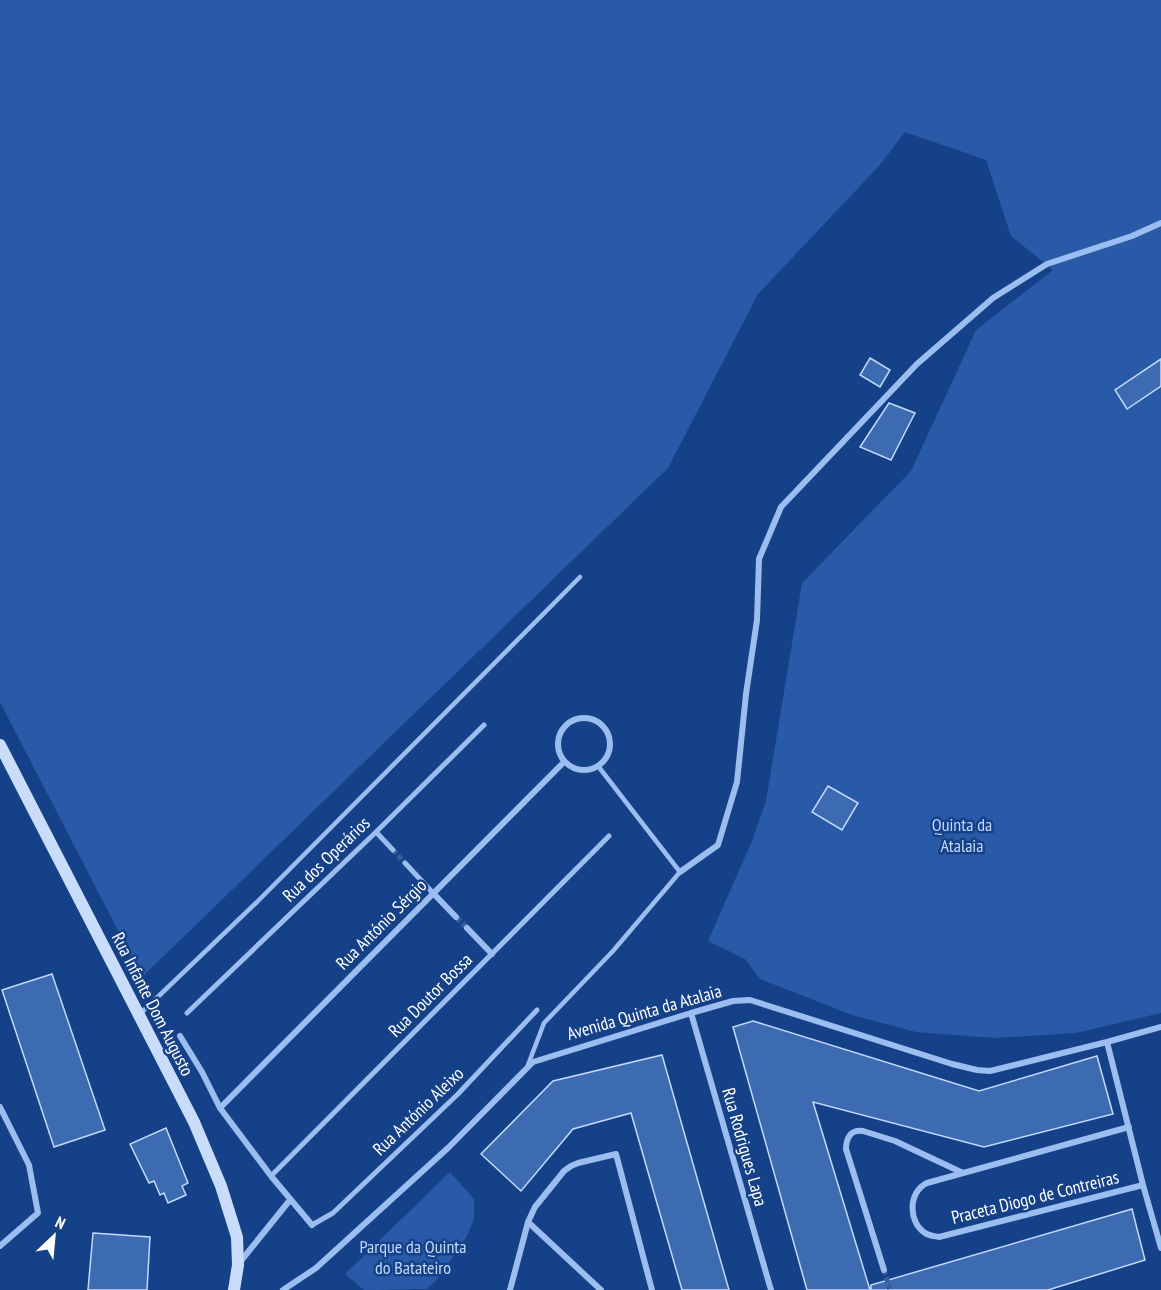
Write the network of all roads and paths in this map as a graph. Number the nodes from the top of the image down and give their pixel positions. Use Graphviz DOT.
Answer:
graph roads {
  1 [pos="1161,223"];
  2 [pos="580,578"];
  3 [pos="483,725"];
  4 [pos="0,745"];
  5 [pos="564,762"];
  6 [pos="598,766"];
  7 [pos="376,832"];
  8 [pos="609,836"];
  9 [pos="393,850"];
  10 [pos="405,863"];
  11 [pos="680,872"];
  12 [pos="433,893"];
  13 [pos="456,917"];
  14 [pos="467,928"];
  15 [pos="492,954"];
  16 [pos="537,1010"];
  17 [pos="188,1013"];
  18 [pos="691,1013"];
  19 [pos="139,1015"];
  20 [pos="1161,1027"];
  21 [pos="180,1035"];
  22 [pos="1107,1042"];
  23 [pos="528,1065"];
  24 [pos="0,1107"];
  25 [pos="220,1108"];
  26 [pos="1129,1127"];
  27 [pos="964,1173"];
  28 [pos="271,1176"];
  29 [pos="1143,1185"];
  30 [pos="290,1200"];
  31 [pos="528,1222"];
  32 [pos="312,1225"];
  33 [pos="0,1246"];
  34 [pos="1161,1248"];
  35 [pos="238,1265"];
  36 [pos="884,1270"];
  37 [pos="234,1290"];
  38 [pos="283,1290"];
  39 [pos="510,1290"];
  40 [pos="601,1290"];
  41 [pos="652,1290"];
  42 [pos="771,1290"];
  1 -- 11 [label="street"];
  2 -- 19 [label="lane"];
  3 -- 7 [label="street, Rua dos Operários"];
  4 -- 19 [label="main road, Rua Infante Dom Augusto"];
  5 -- 6 [label="street"];
  5 -- 6 [label="street"];
  5 -- 12 [label="street, Rua António Sérgio"];
  6 -- 11 [label="lane"];
  7 -- 9 [label="street"];
  7 -- 17 [label="street, Rua dos Operários"];
  8 -- 15 [label="street, Rua Doutor Bossa"];
  10 -- 12 [label="street"];
  11 -- 23 [label="lane"];
  12 -- 13 [label="street"];
  12 -- 25 [label="street, Rua António Sérgio"];
  14 -- 15 [label="street"];
  15 -- 28 [label="street, Rua Doutor Bossa"];
  16 -- 32 [label="street, Rua António Aleixo"];
  18 -- 22 [label="street, Avenida Quinta da Atalaia"];
  18 -- 23 [label="street, Avenida Quinta da Atalaia"];
  18 -- 42 [label="street, Rua Rodrigues Lapa"];
  19 -- 35 [label="main road, Rua Infante Dom Augusto"];
  20 -- 22 [label="street, Avenida Quinta da Atalaia"];
  21 -- 25 [label="street"];
  22 -- 26 [label="street"];
  23 -- 38 [label="street, Avenida Quinta da Atalaia"];
  24 -- 33 [label="street"];
  25 -- 28 [label="street"];
  26 -- 27 [label="street, Praceta Diogo de Contreiras"];
  26 -- 29 [label="street"];
  27 -- 29 [label="street, Praceta Diogo de Contreiras"];
  27 -- 36 [label="street"];
  28 -- 30 [label="street"];
  29 -- 34 [label="street"];
  30 -- 32 [label="street"];
  30 -- 35 [label="street"];
  31 -- 39 [label="street"];
  31 -- 40 [label="street"];
  31 -- 41 [label="street"];
  35 -- 37 [label="main road, Rua Infante Dom Augusto"];
}
